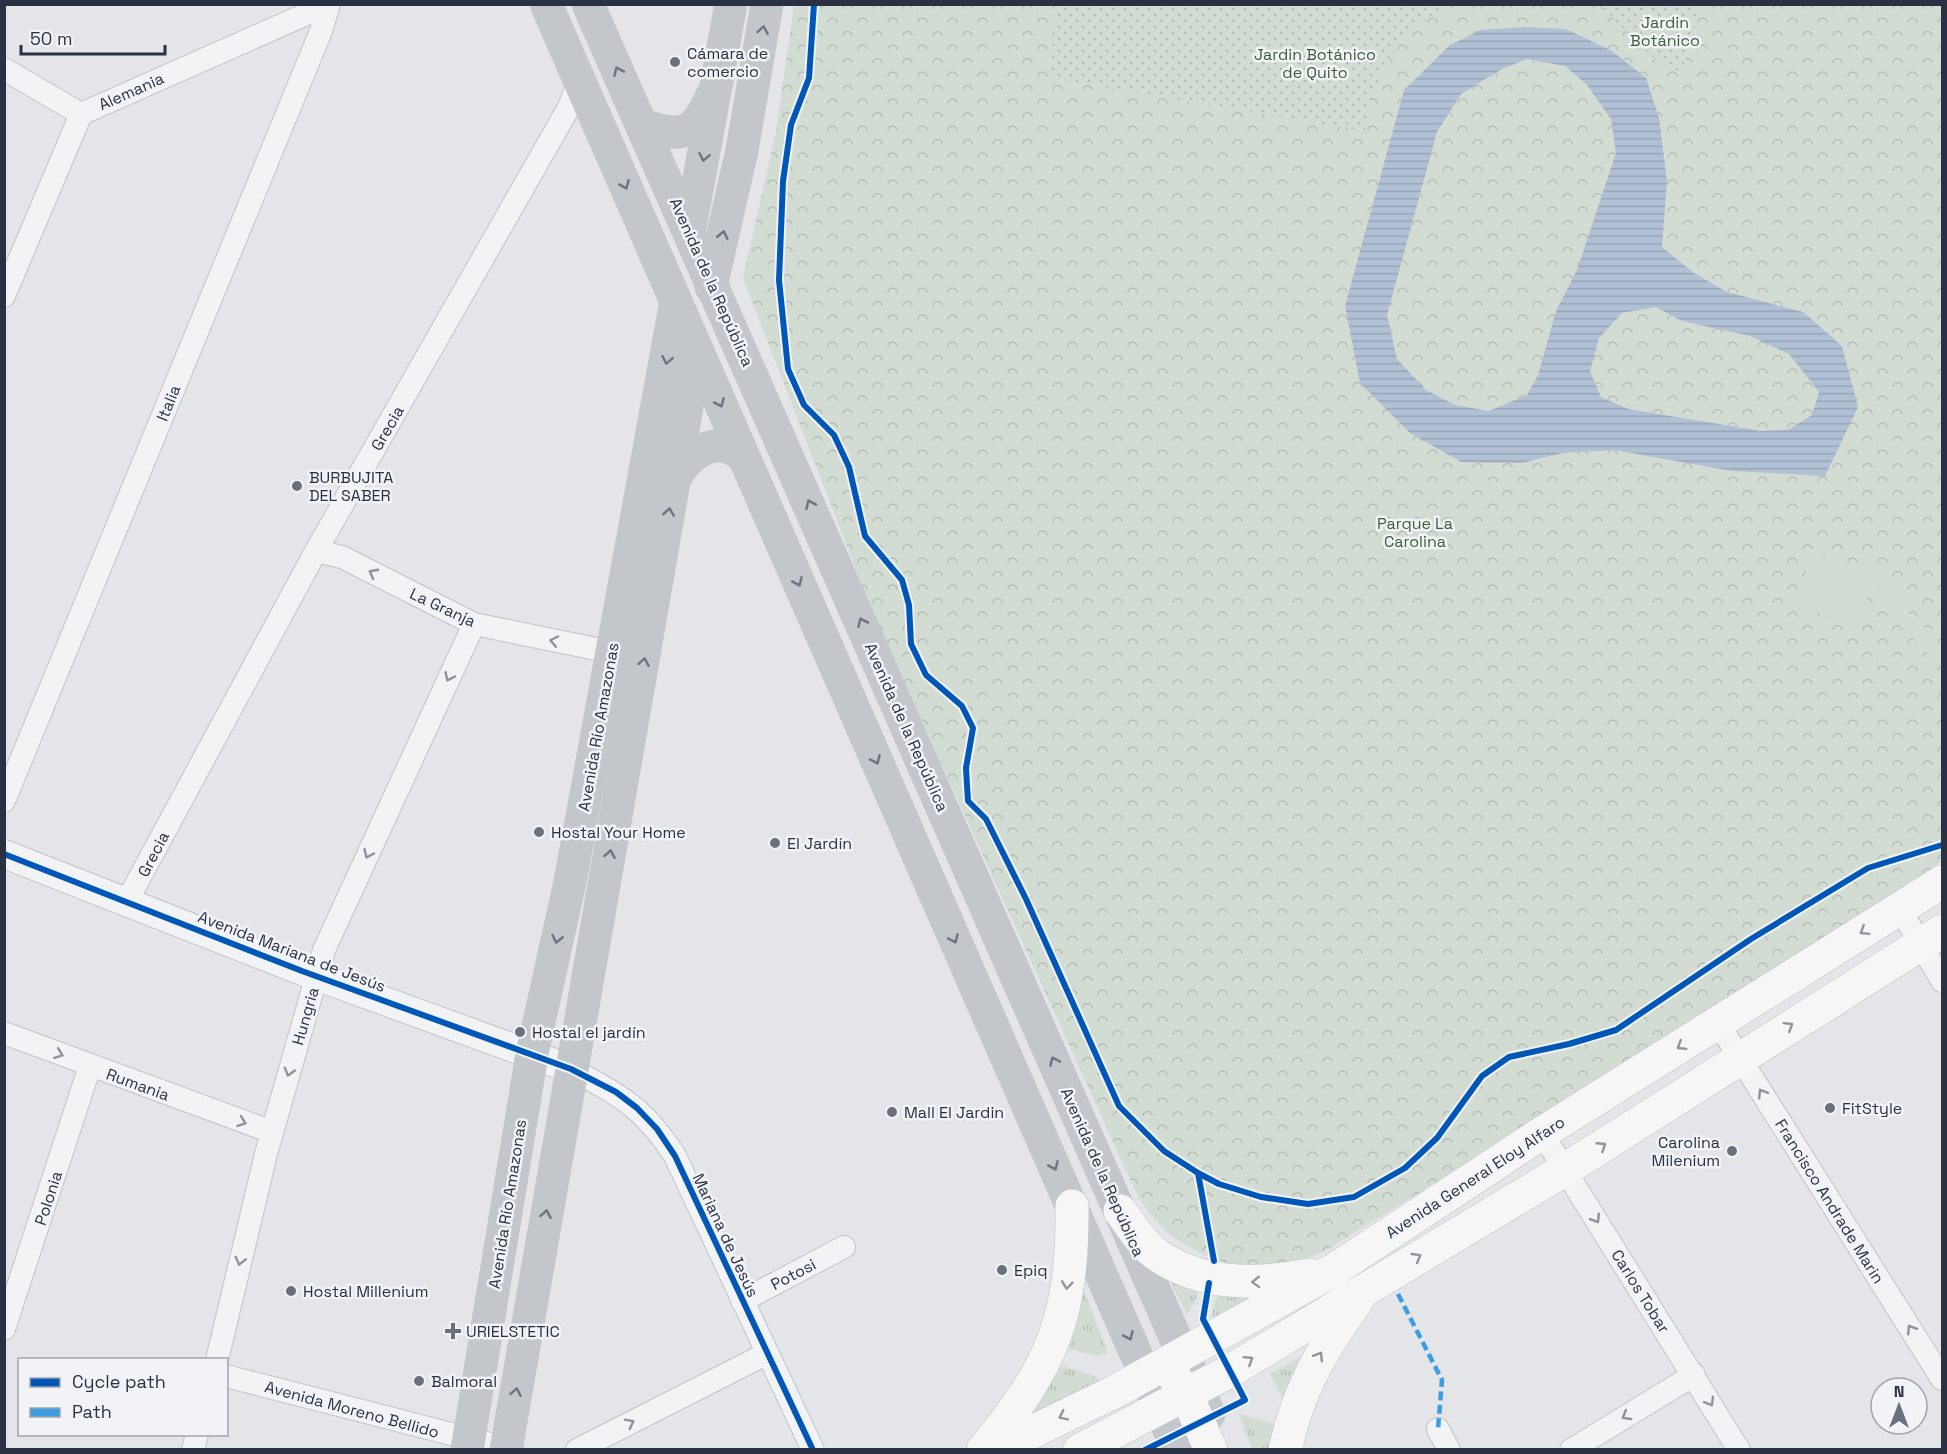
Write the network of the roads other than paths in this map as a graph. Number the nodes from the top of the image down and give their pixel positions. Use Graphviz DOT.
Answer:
graph roads {
  1 [pos="329,4"];
  2 [pos="546,4"];
  3 [pos="588,4"];
  4 [pos="731,4"];
  5 [pos="767,4"];
  6 [pos="4,69"];
  7 [pos="719,79"];
  8 [pos="579,82"];
  9 [pos="81,114"];
  10 [pos="643,125"];
  11 [pos="690,230"];
  12 [pos="712,281"];
  13 [pos="4,296"];
  14 [pos="676,302"];
  15 [pos="696,349"];
  16 [pos="744,458"];
  17 [pos="675,479"];
  18 [pos="316,551"];
  19 [pos="474,624"];
  20 [pos="612,652"];
  21 [pos="4,801"];
  22 [pos="4,854"];
  23 [pos="1942,882"];
  24 [pos="127,902"];
  25 [pos="1900,909"];
  26 [pos="1932,937"];
  27 [pos="317,976"];
  28 [pos="1942,981"];
  29 [pos="1718,1023"];
  30 [pos="4,1033"];
  31 [pos="532,1054"];
  32 [pos="1740,1057"];
  33 [pos="90,1066"];
  34 [pos="571,1069"];
  35 [pos="272,1132"];
  36 [pos="1542,1133"];
  37 [pos="1566,1169"];
  38 [pos="1072,1206"];
  39 [pos="1120,1211"];
  40 [pos="844,1247"];
  41 [pos="1334,1270"];
  42 [pos="1367,1287"];
  43 [pos="742,1301"];
  44 [pos="4,1329"];
  45 [pos="766,1354"];
  46 [pos="1183,1354"];
  47 [pos="217,1358"];
  48 [pos="1146,1374"];
  49 [pos="1694,1375"];
  50 [pos="228,1377"];
  51 [pos="1942,1379"];
  52 [pos="1182,1397"];
  53 [pos="1438,1429"];
  54 [pos="468,1445"];
  55 [pos="506,1449"];
  56 [pos="513,1449"];
  57 [pos="577,1449"];
  58 [pos="813,1449"];
  59 [pos="983,1449"];
  60 [pos="995,1449"];
  61 [pos="1080,1449"];
  62 [pos="1178,1449"];
  63 [pos="1210,1449"];
  64 [pos="1225,1449"];
  65 [pos="1285,1449"];
  66 [pos="1449,1449"];
  67 [pos="1571,1449"];
  68 [pos="1739,1449"];
  1 -- 9 [label="street, Alemania"];
  1 -- 21 [label="street, Italia"];
  2 -- 8 [label="main road"];
  10 -- 3 [label="main road, Avenida de la República, one-way"];
  4 -- 7 [label="main road, Avenida Río Amazonas"];
  12 -- 5 [label="main road, Avenida Río Amazonas, one-way"];
  6 -- 9 [label="street"];
  7 -- 10 [label="main road"];
  7 -- 11 [label="main road, Avenida Río Amazonas, one-way"];
  8 -- 14 [label="main road, one-way"];
  8 -- 18 [label="street, Grecia"];
  9 -- 13 [label="street, Alemania"];
  10 -- 11 [label="main road, Avenida de la República"];
  11 -- 12 [label="main road, Avenida de la República"];
  11 -- 14 [label="main road, Avenida Río Amazonas"];
  12 -- 15 [label="main road, Avenida Río Amazonas"];
  39 -- 12 [label="main road, Avenida de la República, one-way"];
  14 -- 15 [label="main road"];
  14 -- 20 [label="main road, Avenida Río Amazonas, one-way"];
  15 -- 16 [label="main road, one-way"];
  15 -- 17 [label="main road, Avenida Río Amazonas"];
  16 -- 17 [label="main road"];
  16 -- 38 [label="main road, one-way"];
  34 -- 17 [label="main road, Avenida Río Amazonas, one-way"];
  19 -- 18 [label="street, La Granja, one-way"];
  18 -- 24 [label="street, Grecia"];
  20 -- 19 [label="street, La Granja, one-way"];
  19 -- 27 [label="street, Hungria, one-way"];
  20 -- 31 [label="main road, Avenida Río Amazonas, one-way"];
  22 -- 24 [label="street, Avenida Mariana de Jesús"];
  23 -- 25 [label="main road, Avenida General Eloy Alfaro"];
  24 -- 27 [label="street, Avenida Mariana de Jesús"];
  25 -- 26 [label="street"];
  25 -- 29 [label="main road, Avenida General Eloy Alfaro, one-way"];
  26 -- 28 [label="street"];
  32 -- 26 [label="main road, one-way"];
  27 -- 31 [label="street, Avenida Mariana de Jesús"];
  27 -- 35 [label="street, Hungria, one-way"];
  29 -- 32 [label="street, Francisco Andrade Marin"];
  29 -- 36 [label="main road, Avenida General Eloy Alfaro, one-way"];
  30 -- 33 [label="street, Rumania, one-way"];
  31 -- 34 [label="street, Avenida Mariana de Jesús"];
  31 -- 54 [label="main road, Avenida Río Amazonas"];
  37 -- 32 [label="main road, one-way"];
  51 -- 32 [label="street, Francisco Andrade Marin, one-way"];
  33 -- 35 [label="street, Rumania, one-way"];
  33 -- 44 [label="street, Polonia"];
  34 -- 43 [label="street, Mariana de Jesús"];
  55 -- 34 [label="main road, Avenida Río Amazonas, one-way"];
  35 -- 47 [label="street, Hungria, one-way"];
  36 -- 37 [label="street, Carlos Tobar"];
  36 -- 41 [label="main road, Avenida General Eloy Alfaro"];
  42 -- 37 [label="main road, one-way"];
  37 -- 49 [label="street, Carlos Tobar, one-way"];
  38 -- 48 [label="main road, one-way"];
  38 -- 59 [label="main road, one-way"];
  41 -- 39 [label="main road, one-way"];
  39 -- 46 [label="main road, Avenida de la República"];
  40 -- 43 [label="street, Potosi"];
  41 -- 46 [label="main road, Avenida General Eloy Alfaro"];
  52 -- 42 [label="main road, one-way"];
  65 -- 42 [label="main road, one-way"];
  43 -- 45 [label="street, Mariana de Jesús"];
  57 -- 45 [label="street, one-way"];
  45 -- 58 [label="street, Mariana de Jesús"];
  46 -- 48 [label="main road, Avenida General Eloy Alfaro"];
  46 -- 52 [label="main road, Avenida de la República"];
  48 -- 52 [label="main road"];
  48 -- 60 [label="main road, Avenida General Eloy Alfaro, one-way"];
  49 -- 67 [label="street, one-way"];
  49 -- 68 [label="street, Carlos Tobar, one-way"];
  50 -- 54 [label="street, Avenida Moreno Bellido"];
  52 -- 61 [label="main road"];
  52 -- 62 [label="main road, Avenida de la República"];
  52 -- 63 [label="main road"];
  52 -- 64 [label="main road, Avenida de la República"];
  53 -- 66 [label="street"];
  54 -- 55 [label="street, Avenida Moreno Bellido"];
  55 -- 56 [label="street, Avenida Moreno Bellido"];
}
